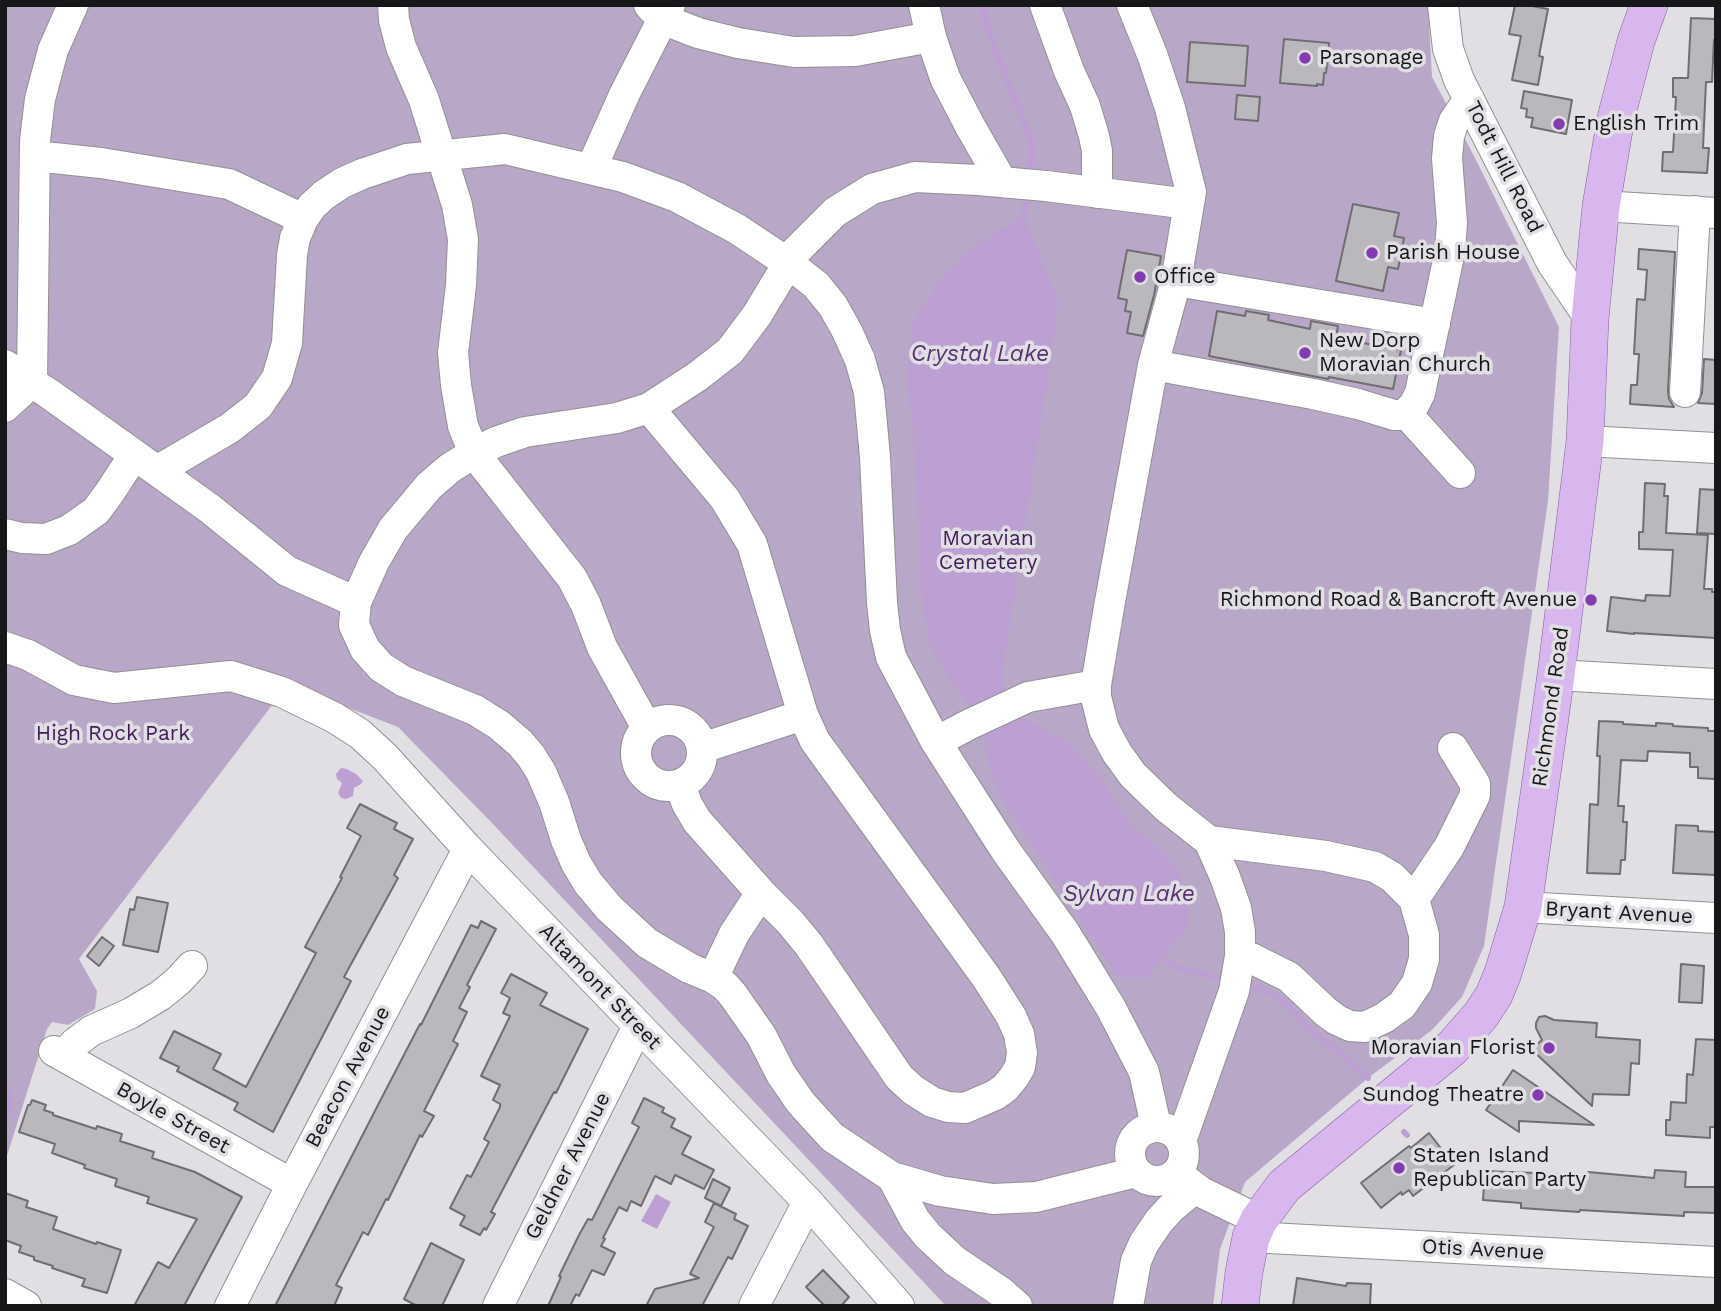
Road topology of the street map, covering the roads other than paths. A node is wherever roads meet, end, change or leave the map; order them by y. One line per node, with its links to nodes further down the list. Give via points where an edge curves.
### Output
1 (73, 5): 12 (street, via 53,50 40,99)
2 (393, 5): 11 (street, via 401,47)
3 (924, 5): 9 (street)
4 (1045, 5): 15 (street, via 1094,136)
5 (1132, 5): 16 (street, via 1170,108 1191,192)
6 (1443, 5): 10 (street, Todt Hill Road, via 1448,49)
7 (1649, 5): 17 (main road, Richmond Road, via 1616,118)
8 (660, 10): 9 (street, via 698,33 794,52 855,51); 13 (street)
9 (931, 37): 14 (street, via 945,78 970,126)
10 (1469, 99): 22 (street, Todt Hill Road, via 1552,263); 23 (street, via 1449,136 1451,242)
11 (442, 155): 13 (street, via 505,149); 19 (street, via 407,159 342,183); 33 (street, via 463,239 453,353 463,426)
12 (34, 156): 19 (street, via 229,184); 26 (street)
13 (591, 169): 20 (street, via 677,197)
14 (1008, 183): 15 (street); 20 (street, via 915,177 872,188 835,212)
15 (1097, 193): 16 (street)
16 (1189, 204): 21 (street)
17 (1601, 206): 18 (street); 22 (main road, Richmond Road)
18 (1705, 212): 27 (street)
19 (303, 219): 34 (street, via 292,255 287,343 277,378 258,407 230,428 160,469)
20 (789, 263): 29 (street, via 730,351); 44 (street, via 833,306 860,360 869,391 885,630 891,657)
21 (1177, 281): 23 (street); 25 (street)
22 (1590, 319): 31 (main road, Richmond Road)
23 (1435, 324): 30 (street, via 1420,393)
24 (5, 365): 26 (street)
25 (1153, 365): 30 (street, via 1313,394 1394,415); 41 (street)
26 (32, 382): 28 (street); 34 (street)
27 (1685, 392)
28 (5, 407)
29 (649, 408): 33 (street, via 617,418 525,432); 42 (street, via 725,499 752,544)
30 (1406, 413): 35 (street)
31 (1585, 441): 32 (street); 39 (main road, Richmond Road)
32 (1716, 448)
33 (474, 453): 37 (street, via 429,486 393,529); 43 (street, via 572,578 602,647)
34 (145, 462): 36 (street, via 110,492 96,511 69,530 46,539); 37 (street, via 287,571)
35 (1460, 473)
36 (5, 534)
37 (356, 601): 56 (street, via 354,625 365,649 381,667 403,681 475,710 526,749 541,772 576,863 609,908 646,943)
38 (5, 647): 49 (street, Altamont Street, via 74,680 114,688 231,677 282,692 360,734)
39 (1556, 675): 40 (street); 52 (main road, Richmond Road)
40 (1716, 684)
41 (1096, 685): 44 (street, via 1028,697); 48 (street, via 1104,729 1117,753 1166,807)
42 (803, 715): 45 (street); 50 (street, via 815,741 1011,1016 1022,1053 1014,1077 995,1095 965,1108 932,1102 913,1090 899,1077 809,945)
43 (647, 728): 45 (street, via 676,720 694,730); 47 (street, via 636,748 640,770 657,785)
44 (936, 742): 58 (street, via 1066,933 1111,1008)
45 (702, 748): 47 (street, via 700,766)
46 (1453, 748): 51 (street, via 1475,784 1475,795 1449,847)
47 (680, 785): 50 (street, via 697,821)
48 (1209, 841): 51 (street, via 1374,867); 54 (street, via 1236,908)
49 (467, 849): 57 (street, Altamont Street); 62 (street, Beacon Avenue)
50 (761, 893): 56 (street)
51 (1414, 898): 54 (street, via 1424,935 1417,984 1402,1005 1365,1027 1337,1020 1289,977)
52 (1523, 907): 53 (street, Bryant Avenue); 64 (main road, Richmond Road, via 1503,973 1482,1015 1452,1048 1284,1186)
53 (1716, 918)
54 (1240, 957): 58 (street, via 1234,991)
55 (192, 966): 62 (street, Boyle Street, via 161,995 91,1031 59,1054)
56 (713, 978): 60 (street, via 733,995 801,1103 832,1137)
57 (638, 1026): 63 (street, Altamont Street); 69 (street, Geldner Avenue)
58 (1169, 1134): 59 (street, via 1148,1128 1140,1132 1130,1147); 61 (street, via 1184,1149)
59 (1136, 1172): 60 (street, via 1036,1197 993,1199); 61 (street, via 1149,1180)
60 (892, 1177): 72 (street, via 928,1236)
61 (1186, 1181): 64 (street); 73 (street, via 1144,1243)
62 (292, 1184): 68 (street, Beacon Avenue)
63 (808, 1202): 70 (street); 71 (street, Altamont Street)
64 (1255, 1228): 65 (street, Otis Avenue); 74 (main road, Richmond Road)
65 (1716, 1262)
66 (5, 1294): 67 (street)
67 (26, 1306)
68 (230, 1306)
69 (498, 1306)
70 (754, 1306)
71 (899, 1306)
72 (1017, 1306)
73 (1128, 1306)
74 (1240, 1306)

